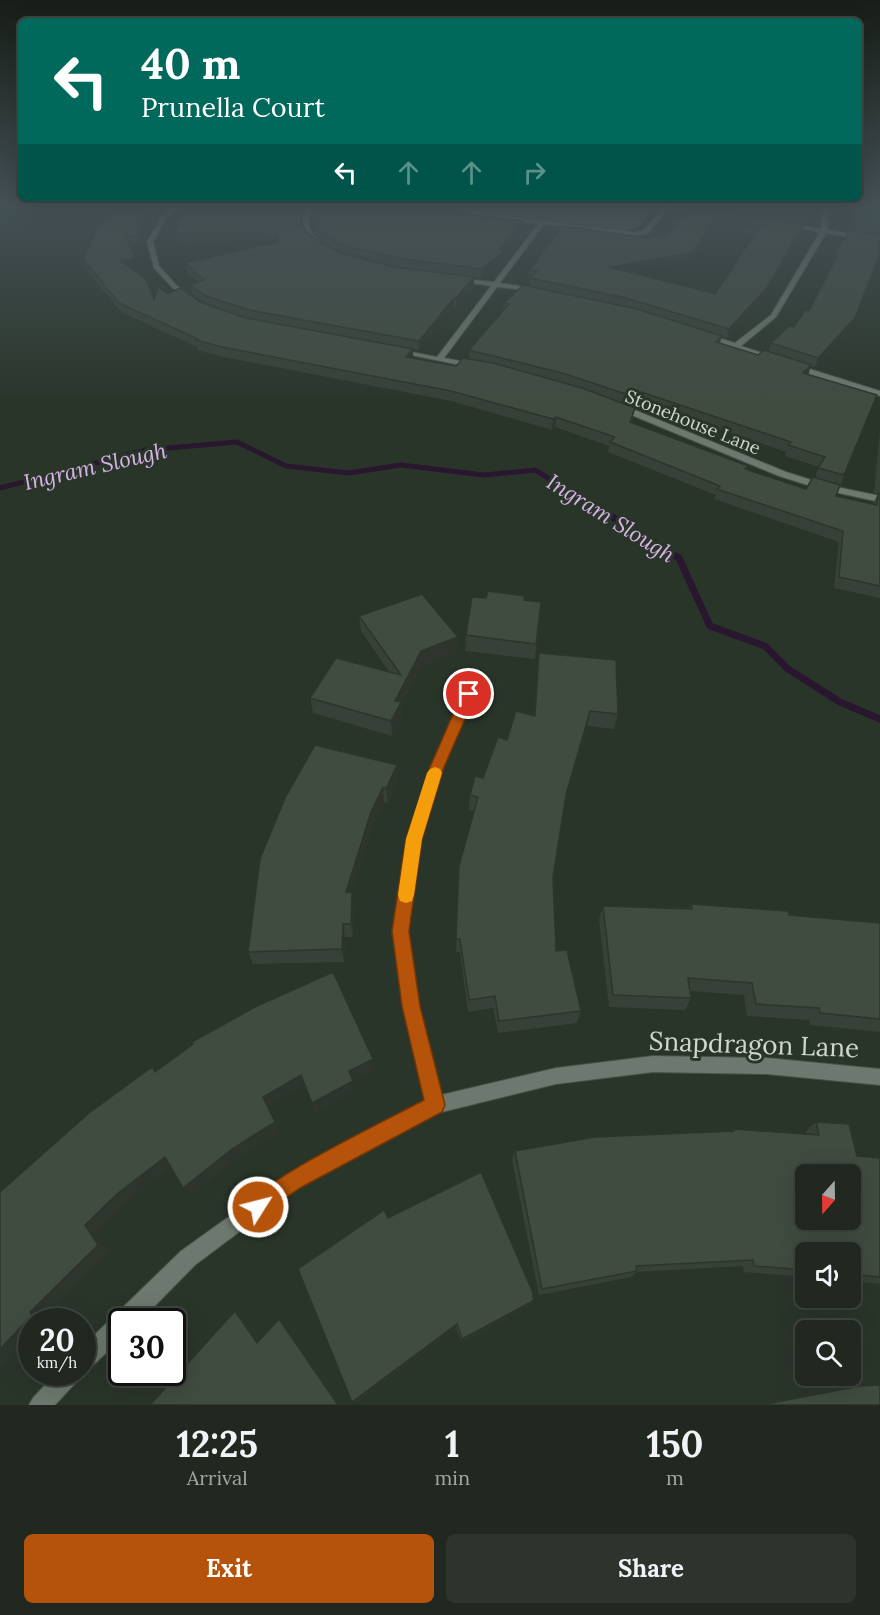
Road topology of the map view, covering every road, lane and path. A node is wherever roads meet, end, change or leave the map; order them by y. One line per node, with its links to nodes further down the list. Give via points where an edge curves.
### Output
1 (161, 273): 7 (street)
2 (505, 273): 5 (street)
3 (800, 273): 9 (street, via 774,316)
4 (450, 277): 5 (street)
5 (497, 284): 6 (street); 11 (street)
6 (540, 292)
7 (195, 301)
8 (702, 335): 9 (street)
9 (736, 346): 13 (street)
10 (384, 349): 11 (street)
11 (439, 359): 12 (street)
12 (483, 367)
13 (880, 394)
14 (606, 402): 15 (street, Stonehouse Lane, via 771,470 837,491)
15 (880, 499)
16 (469, 694): 18 (street, via 437,767 414,839 401,931 411,1006)
17 (880, 1077): 18 (street, Snapdragon Lane, via 767,1066 653,1064 556,1076)
18 (435, 1105): 19 (street, Snapdragon Lane, via 293,1181 188,1258)
19 (138, 1308)
20 (108, 1337): 21 (street, Snapdragon Lane)
21 (96, 1349)
22 (58, 1386): 23 (street)
23 (40, 1405)

